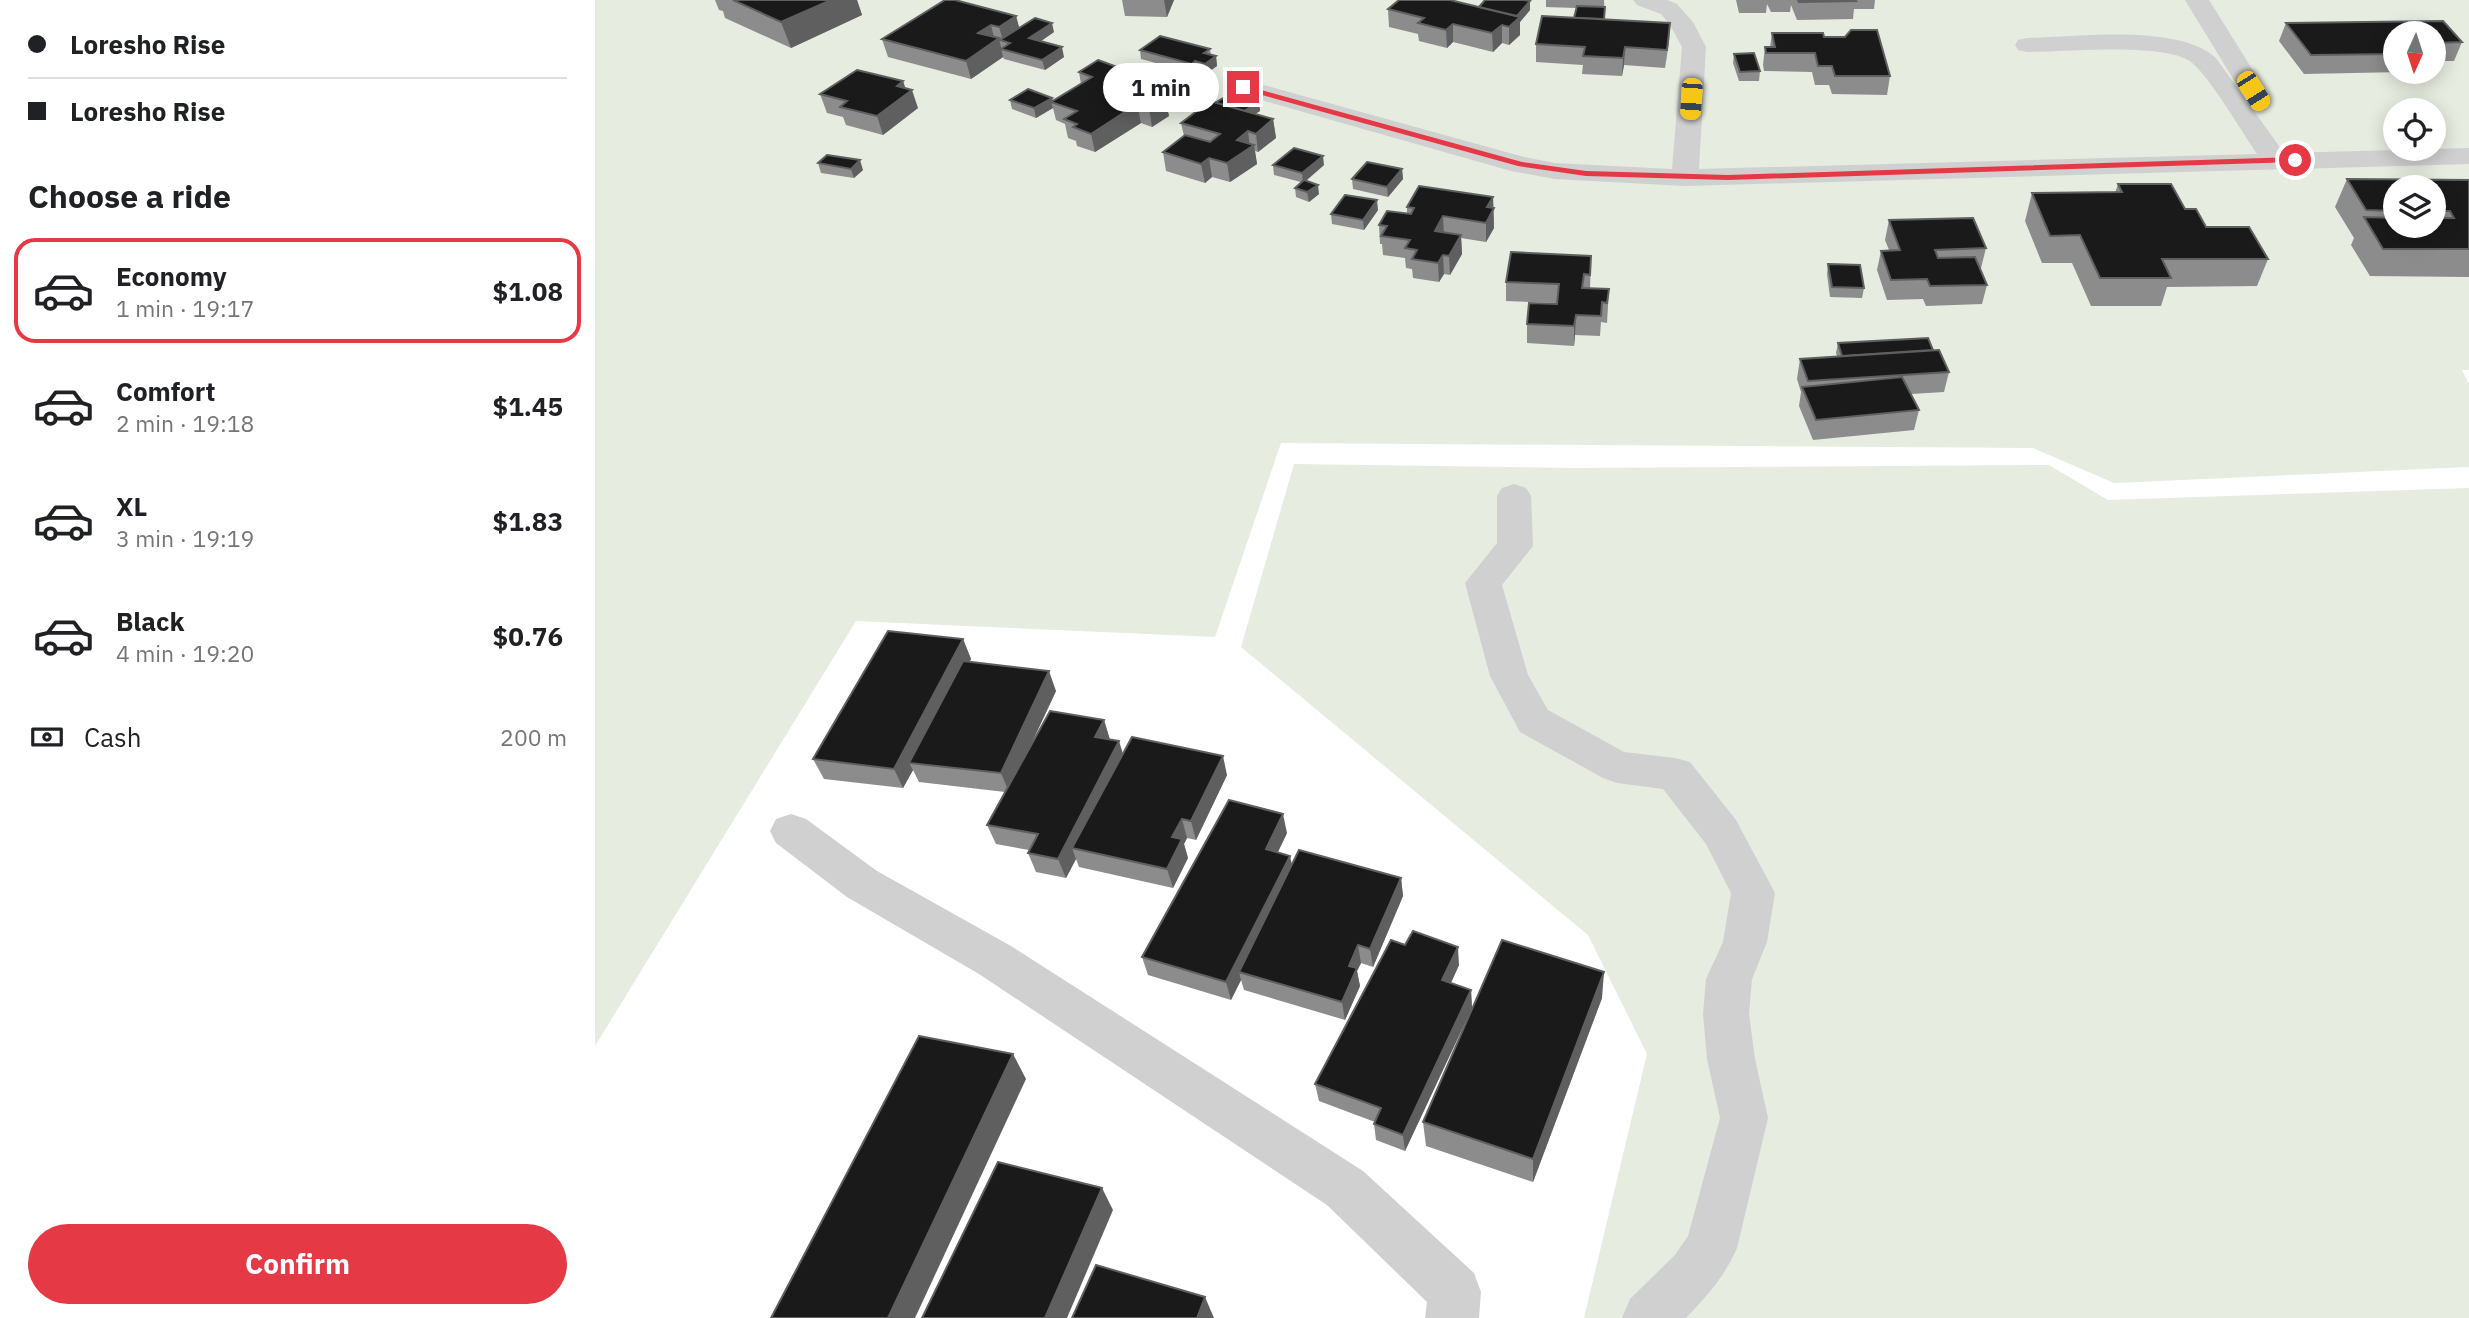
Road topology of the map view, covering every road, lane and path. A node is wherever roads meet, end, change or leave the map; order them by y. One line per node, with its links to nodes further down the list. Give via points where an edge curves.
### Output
1 (1645, 0): 7 (street, via 1669,9 1694,47)
2 (2197, 0): 6 (street)
3 (2027, 45): 6 (street, via 2150,46 2197,54)
4 (1243, 87): 7 (street, via 1521,164 1586,174)
5 (2469, 156): 6 (street)
6 (2285, 160): 7 (street)
7 (1685, 178)
8 (1514, 496): 11 (street, via 1515,546 1483,583 1509,676 1534,721 1617,767 1675,774 1721,832 1753,893 1745,942 1729,979 1726,1014 1744,1118 1711,1248)
9 (791, 831): 10 (street, via 862,884 995,960 1345,1188 1455,1292)
10 (1452, 1318)
11 (1649, 1318)

